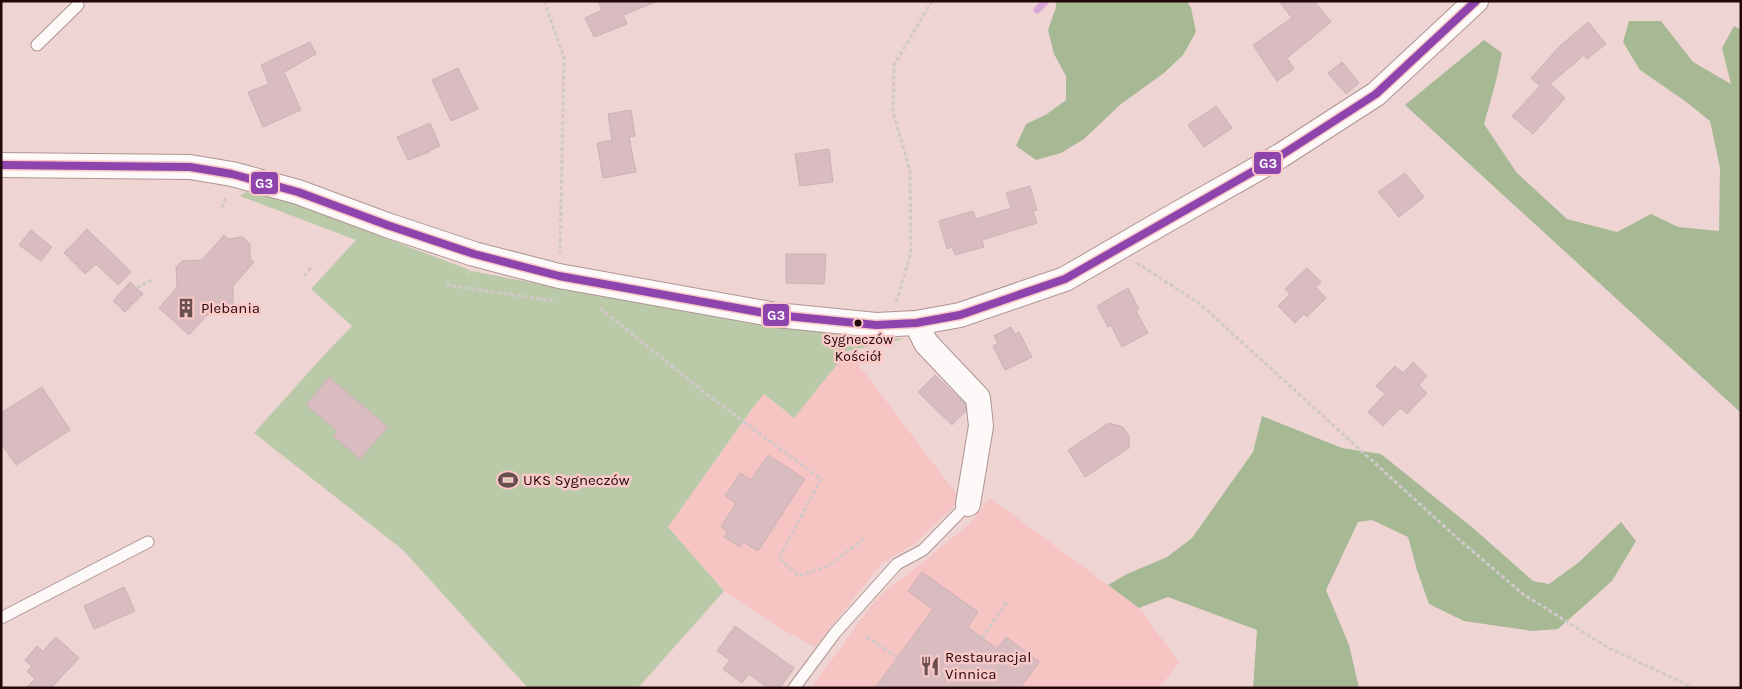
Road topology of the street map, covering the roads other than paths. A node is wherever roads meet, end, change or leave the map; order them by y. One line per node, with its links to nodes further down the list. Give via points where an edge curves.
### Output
1 (1476, 1): 5 (street, via 1376,94 1280,156 1065,279 960,314)
2 (78, 5): 3 (lane)
3 (37, 45)
4 (1, 165): 5 (street, via 190,167 232,174 298,192 474,254 559,276 776,315 876,325)
5 (916, 323): 6 (street, via 926,344 978,398 981,426)
6 (968, 504): 9 (lane, via 923,550 897,564 835,632)
7 (148, 542): 8 (lane)
8 (1, 618)
9 (794, 688)

